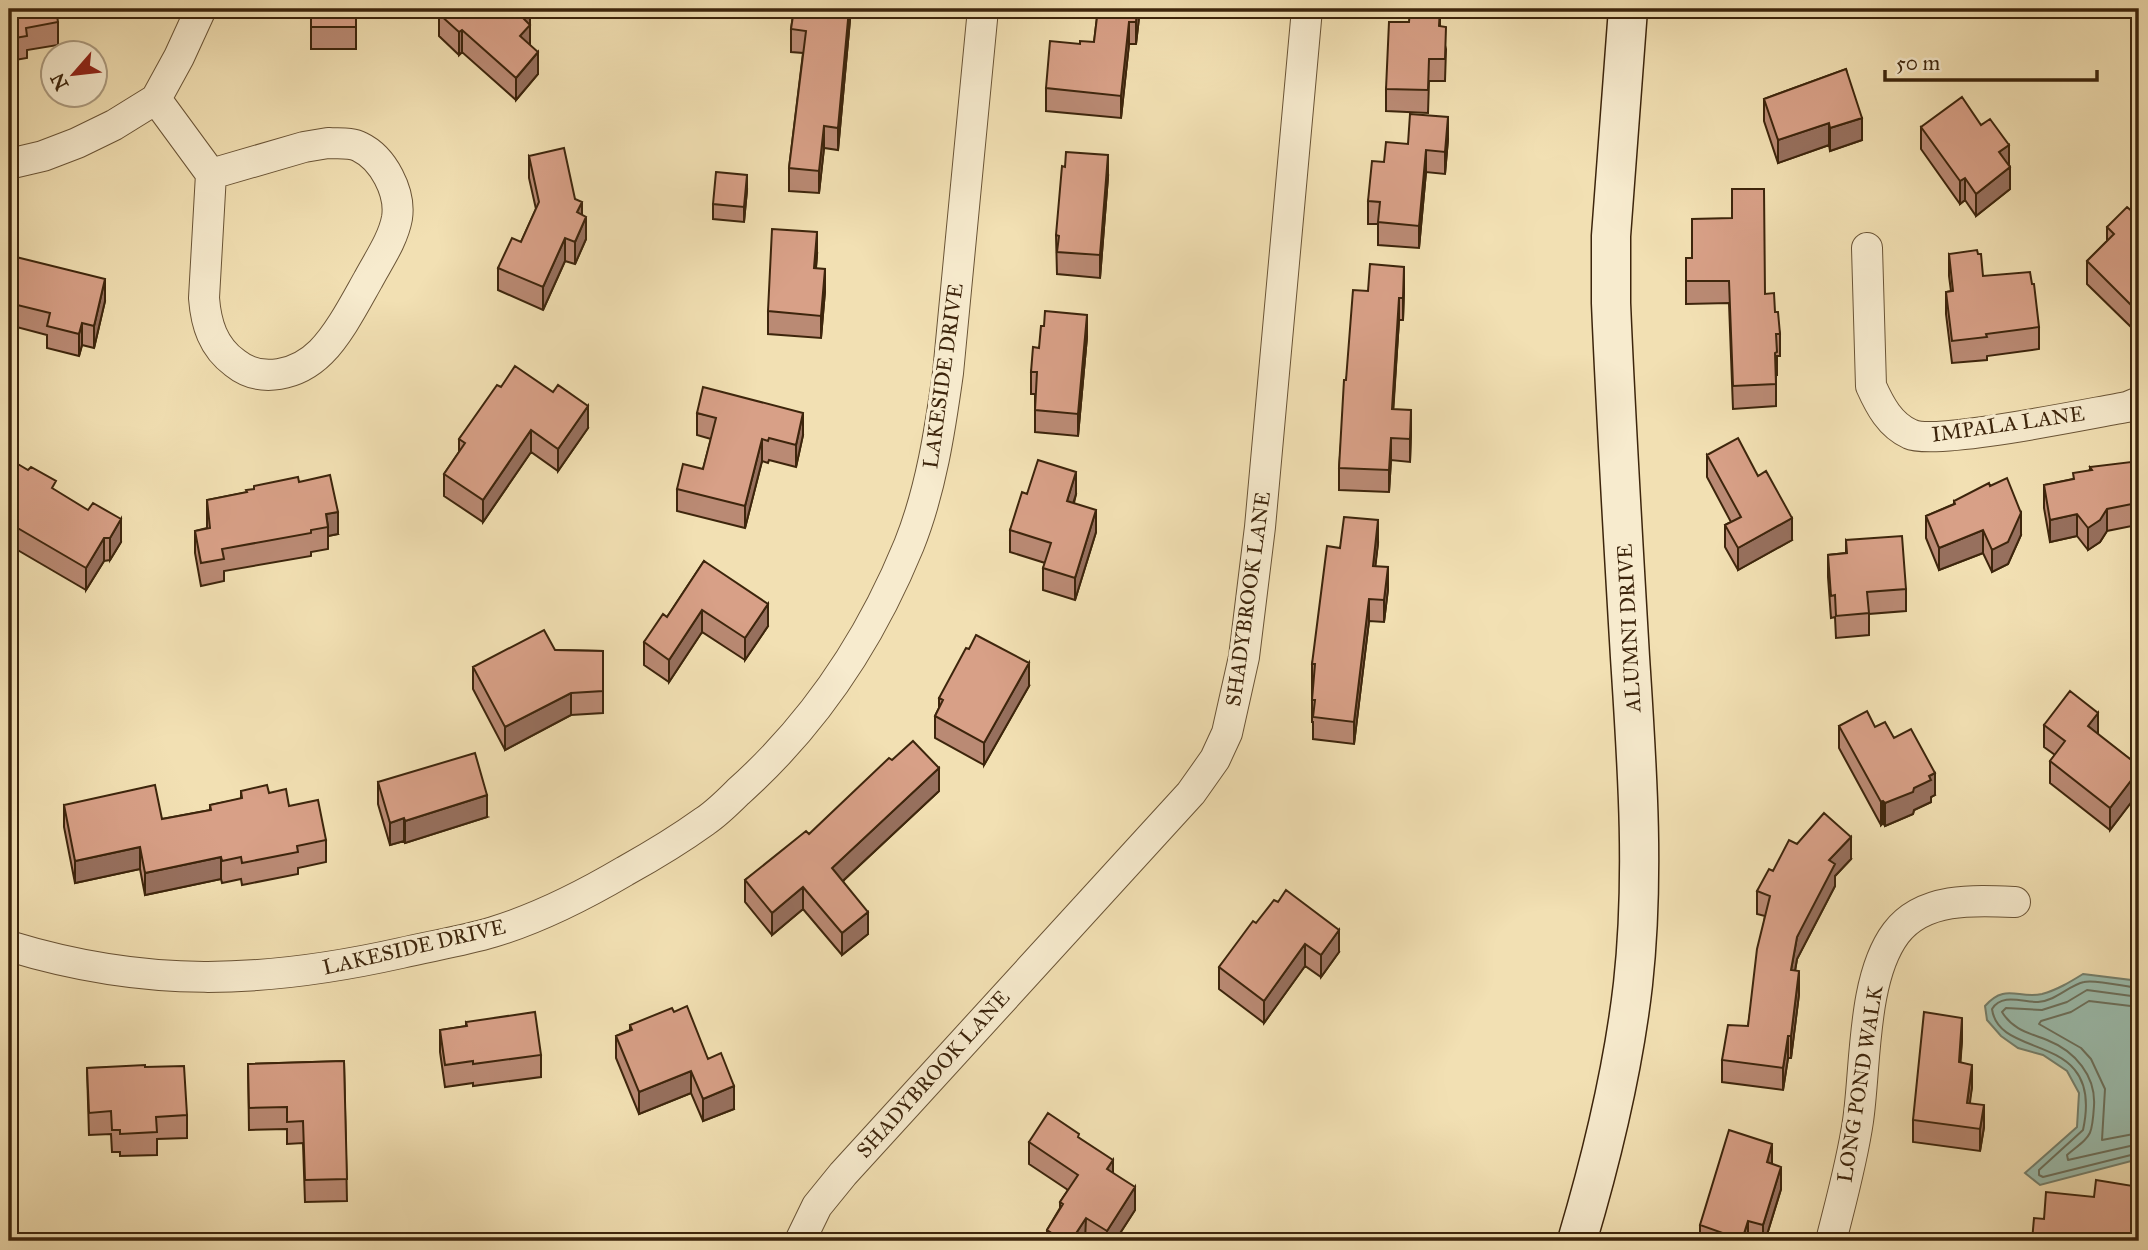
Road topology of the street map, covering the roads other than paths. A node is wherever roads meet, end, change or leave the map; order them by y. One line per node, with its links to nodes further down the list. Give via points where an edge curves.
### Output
1 (201, 9): 5 (street)
2 (983, 9): 11 (street, LAKESIDE DRIVE, via 948,373 928,484 910,542 860,645 773,761 708,820 650,857 588,893 494,932 344,966 222,978 107,970)
3 (1307, 9): 12 (street, SHADYBROOK LANE, via 1260,527 1244,657 1227,733 1191,793 843,1174 817,1206)
4 (1628, 9): 13 (main road, ALUMNI DRIVE, via 1611,236 1611,303 1636,755 1637,913 1633,984 1616,1088)
5 (156, 99): 6 (street, via 77,143); 7 (street)
6 (9, 164)
7 (211, 174): 7 (street, via 204,298 210,331 218,347 242,369 263,376 293,371 321,353 354,305 393,233 398,205 389,178 375,156 357,145 328,143)
8 (1867, 248): 9 (street, IMPALA LANE, via 1871,386 1892,422 1912,436 1941,437 2015,426)
9 (2139, 402)
10 (2015, 902): 14 (street, LONG POND WALK, via 1948,903 1916,915 1897,932 1883,955 1872,993 1849,1170)
11 (9, 946)
12 (800, 1241)
13 (1577, 1241)
14 (1830, 1241)

